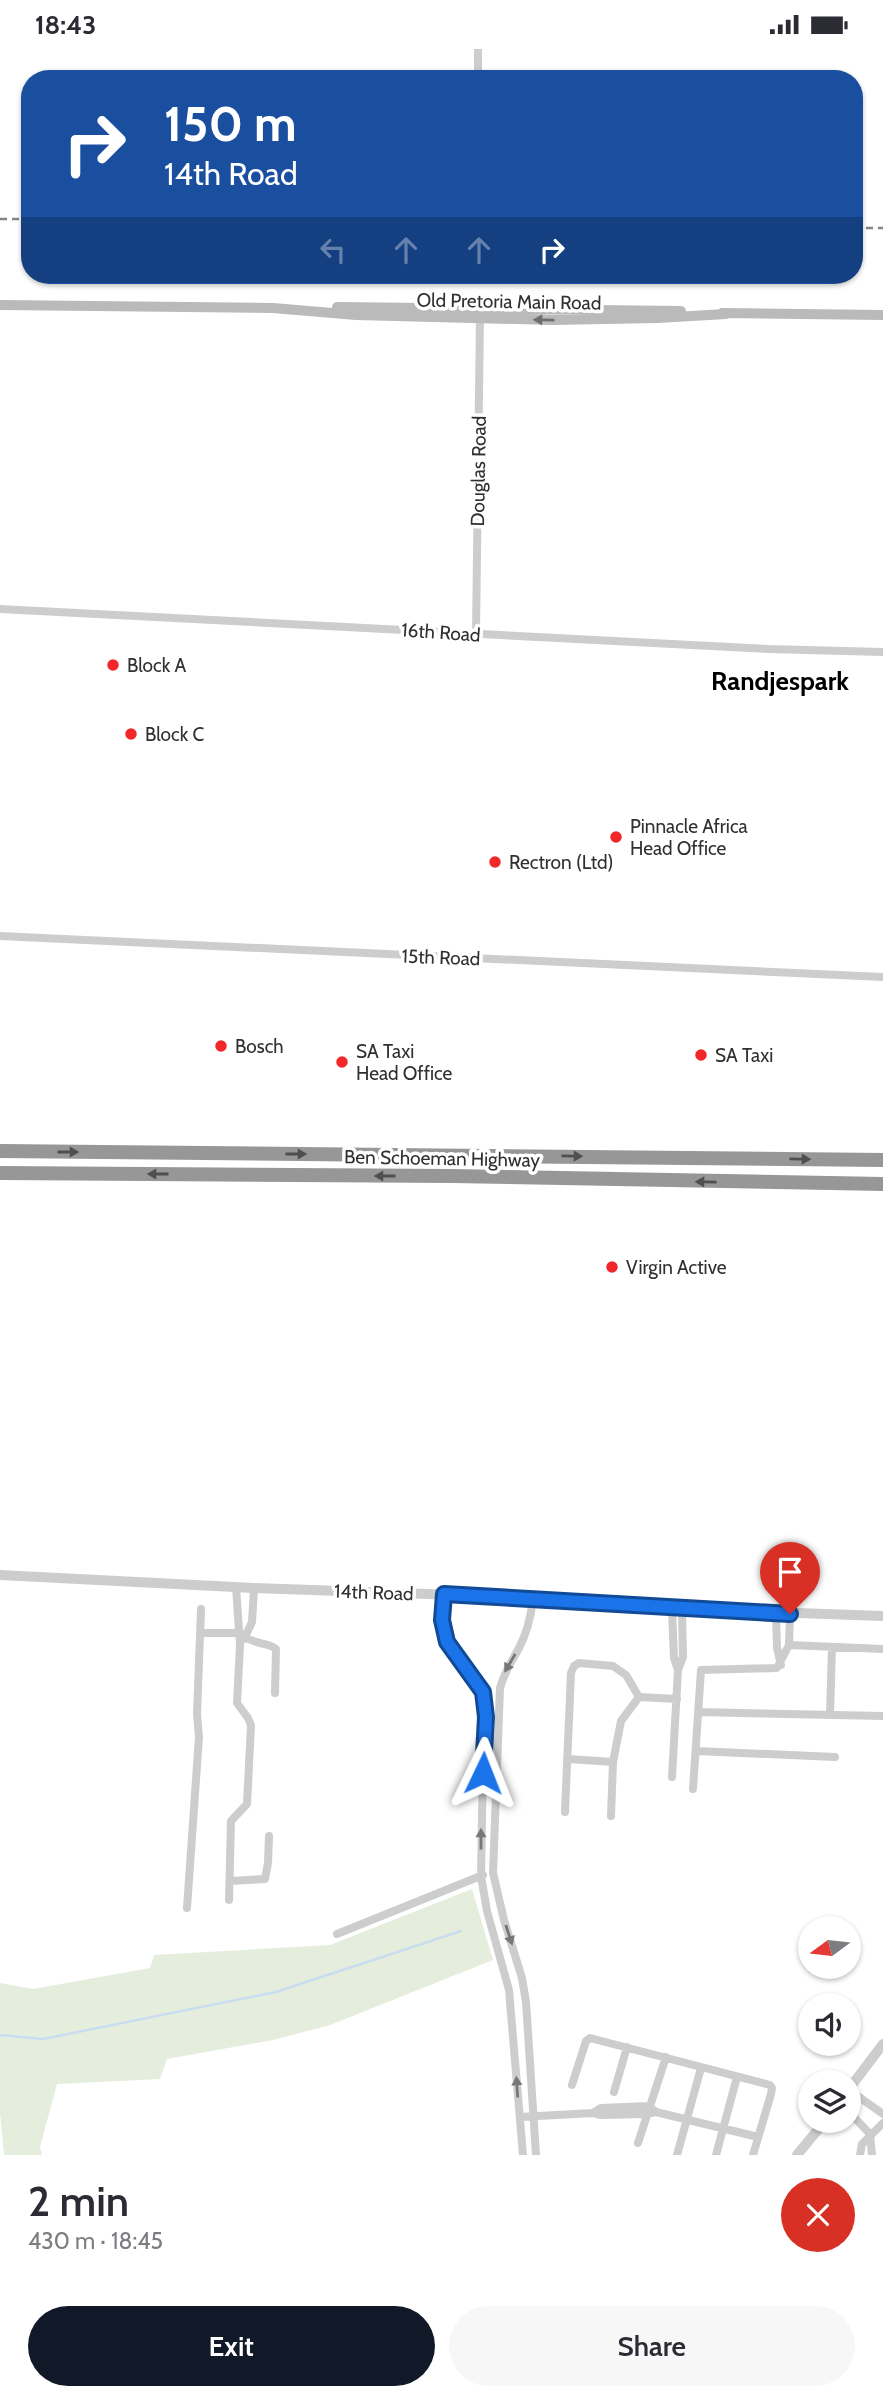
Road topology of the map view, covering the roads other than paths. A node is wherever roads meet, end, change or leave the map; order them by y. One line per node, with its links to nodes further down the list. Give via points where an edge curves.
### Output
1 (478, 49): 2 (street)
2 (478, 70)
3 (0, 305): 4 (main road, Old Pretoria Main Road, via 292,309 356,315)
4 (480, 313): 5 (main road, Old Pretoria Main Road, via 608,320 726,314); 7 (street, Douglas Road)
5 (883, 315)
6 (0, 609): 7 (street, 16th Road)
7 (476, 634): 8 (street, 16th Road)
8 (883, 652)
9 (0, 936): 10 (street, 15th Road)
10 (883, 977)
11 (0, 1151): 12 (highway, Ben Schoeman Highway, one-way to 12)
12 (883, 1160)
13 (0, 1173): 14 (highway, Ben Schoeman Highway, one-way to 13)
14 (848, 1184): 15 (highway, Ben Schoeman Highway); 16 (highway)
15 (883, 1184)
16 (883, 1192)
17 (0, 1575): 18 (street, 14th Road)
18 (236, 1587): 19 (street, 14th Road); 28 (street)
19 (254, 1588): 20 (street, 14th Road); 28 (street, via 252,1622)
20 (444, 1594): 21 (street, 14th Road); 49 (street, one-way to 20, via 483,1692 447,1642 442,1620)
21 (533, 1599): 23 (street, 14th Road); 48 (street, one-way to 48, via 529,1623 500,1688)
22 (201, 1609): 27 (street)
23 (677, 1609): 24 (street, 14th Road); 35 (street)
24 (776, 1613): 25 (street, 14th Road); 32 (street)
25 (790, 1614): 26 (street, 14th Road); 29 (street)
26 (883, 1616)
27 (202, 1633): 28 (street); 52 (street)
28 (242, 1638): 33 (street, via 276,1649); 50 (street, via 237,1703 250,1721 247,1804 231,1821)
29 (789, 1645): 30 (street); 32 (street)
30 (832, 1647): 31 (street); 37 (street)
31 (883, 1649)
32 (781, 1665): 36 (street, via 775,1670 701,1669)
33 (275, 1693)
34 (639, 1697): 35 (street); 41 (street, via 626,1675 613,1666 575,1665); 42 (street, via 621,1721)
35 (677, 1699): 43 (street)
36 (698, 1712): 37 (street); 39 (street)
37 (830, 1715): 38 (street)
38 (883, 1716)
39 (696, 1751): 40 (street); 44 (street)
40 (835, 1757)
41 (569, 1759): 42 (street); 45 (street)
42 (613, 1762): 46 (street)
43 (672, 1777)
44 (694, 1789)
45 (565, 1812)
46 (611, 1816)
47 (269, 1836): 50 (street, via 265,1879)
48 (493, 1873): 49 (street); 65 (street, one-way to 65, via 522,1978)
49 (481, 1876): 53 (street); 66 (street, one-way to 49, via 509,1990)
50 (230, 1881): 51 (street)
51 (229, 1900)
52 (187, 1908)
53 (337, 1934)
54 (883, 2044): 58 (street)
55 (626, 2047): 56 (street); 60 (street, via 588,2038); 61 (street)
56 (666, 2057): 57 (street); 63 (street)
57 (701, 2068): 59 (street); 67 (street)
58 (861, 2073)
59 (737, 2077): 70 (street); 73 (street, via 772,2087)
60 (572, 2085)
61 (614, 2092)
62 (861, 2097): 64 (street)
63 (651, 2111): 65 (street); 67 (street); 74 (street)
64 (883, 2113)
65 (534, 2116): 66 (street); 76 (street)
66 (520, 2117): 75 (street)
67 (688, 2118): 70 (street); 77 (street)
68 (861, 2122): 72 (street)
69 (883, 2123): 72 (street)
70 (724, 2127): 73 (street); 78 (street)
71 (815, 2133): 80 (street)
72 (870, 2134): 81 (street); 82 (street)
73 (758, 2137): 79 (street)
74 (638, 2143)
75 (523, 2155)
76 (537, 2155)
77 (677, 2155)
78 (716, 2155)
79 (753, 2155)
80 (797, 2155)
81 (860, 2155)
82 (872, 2155)

